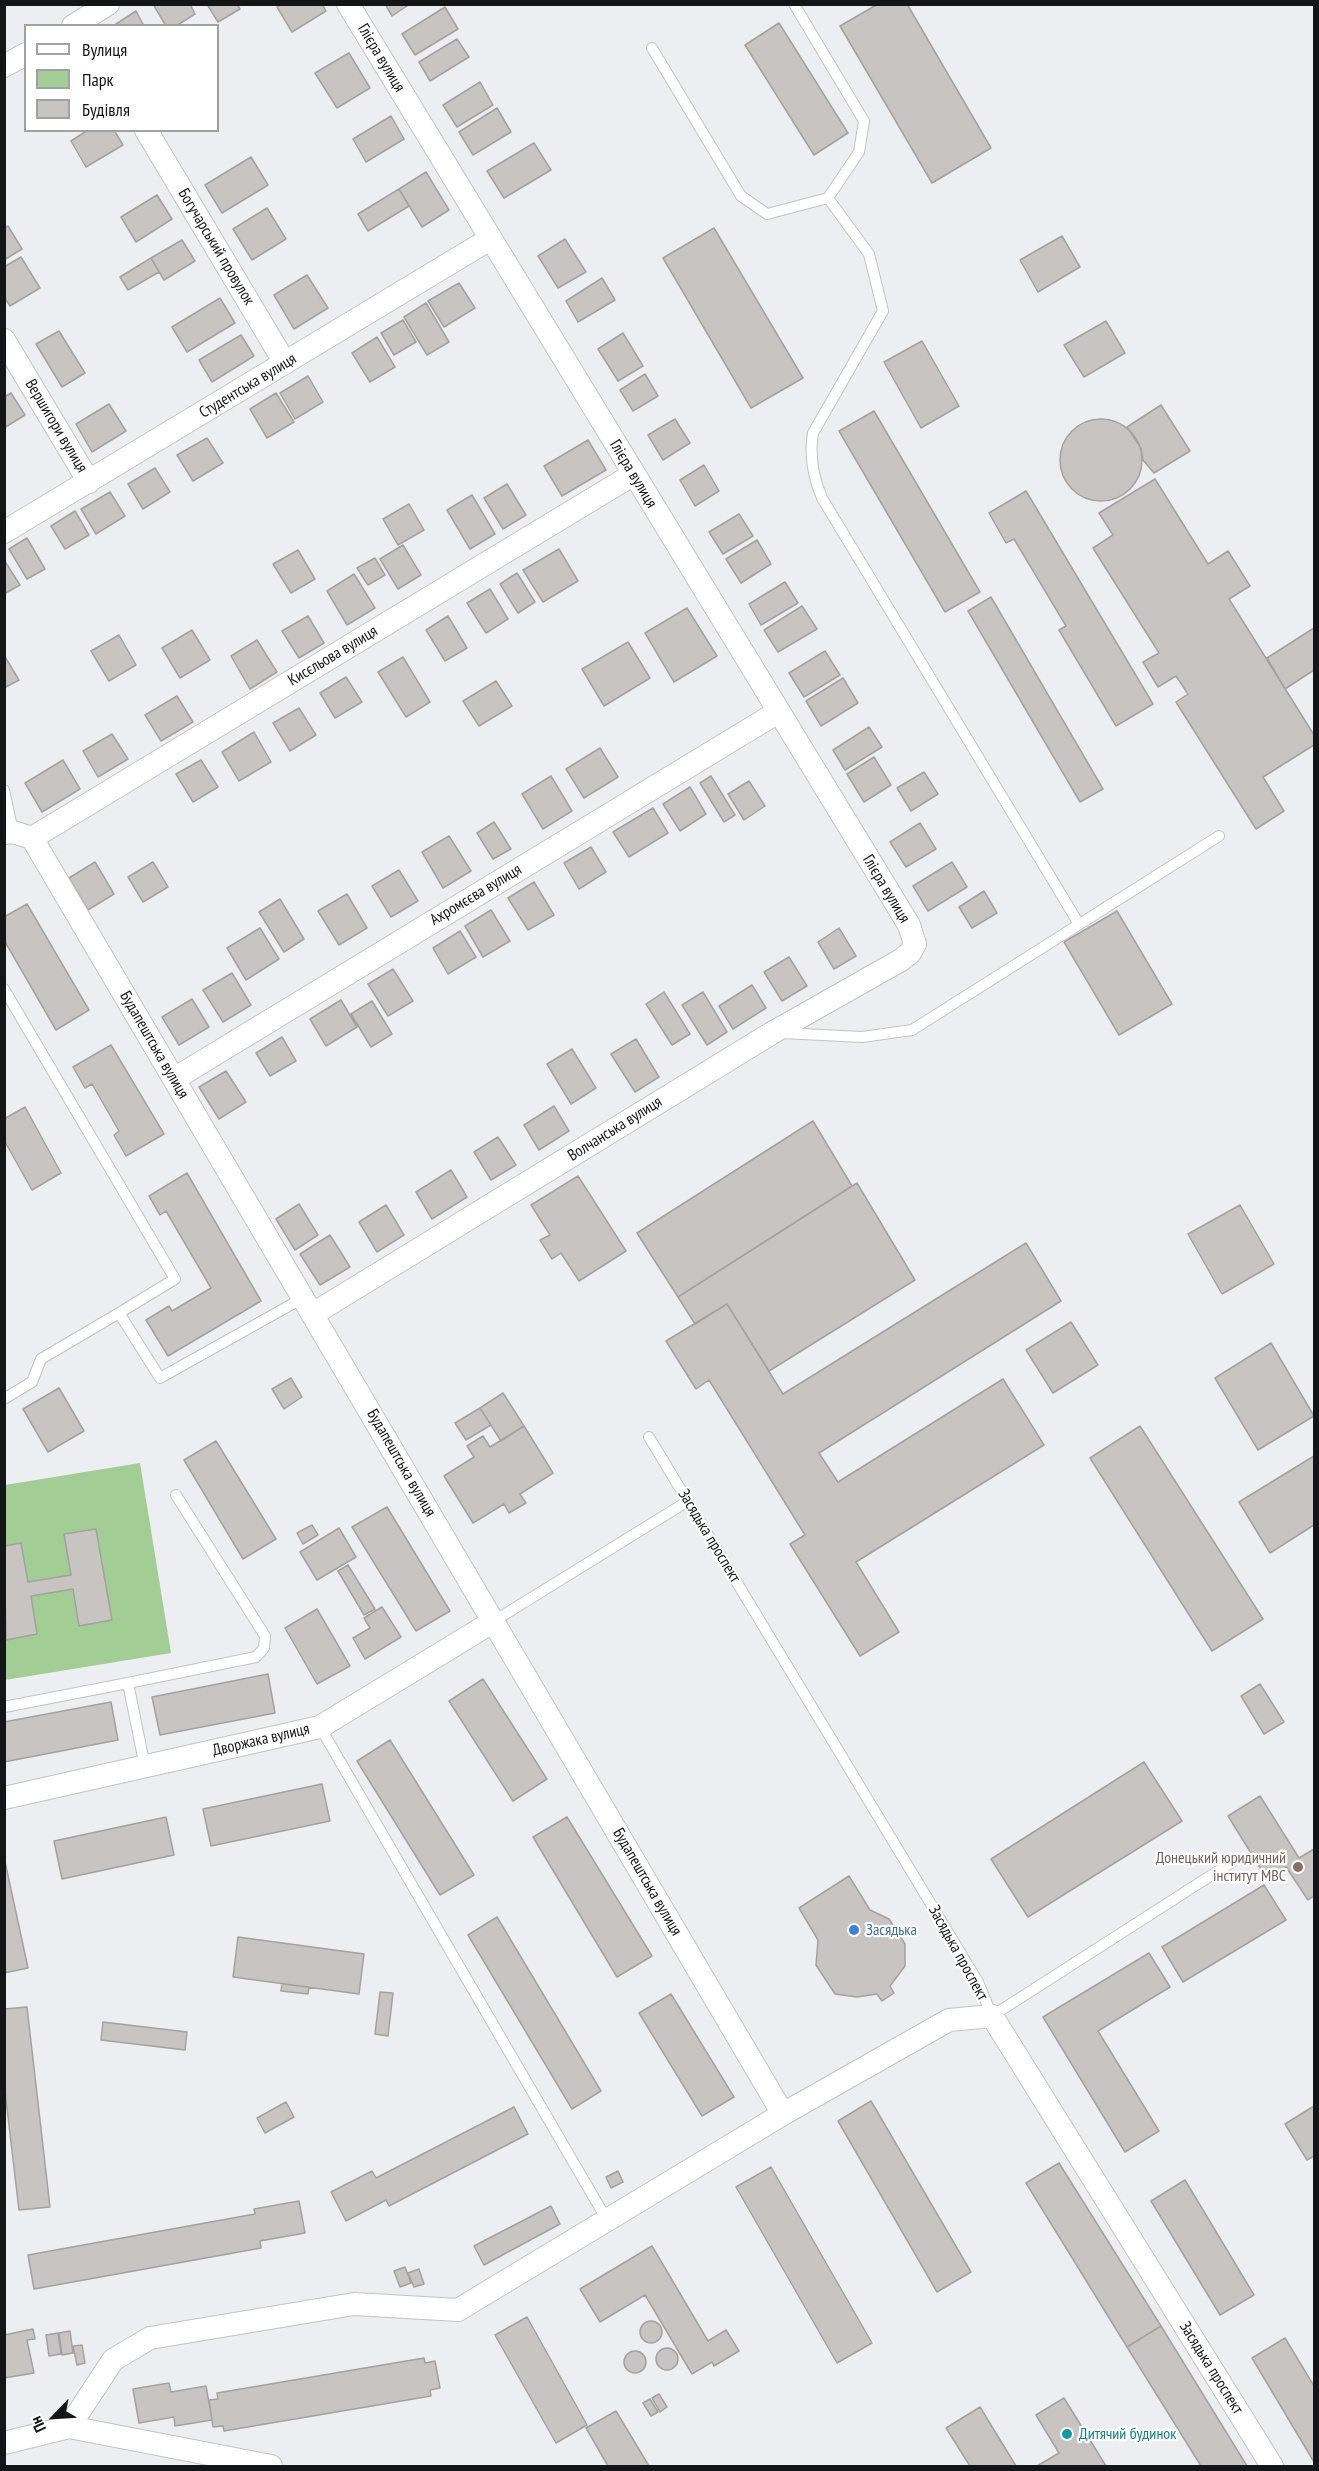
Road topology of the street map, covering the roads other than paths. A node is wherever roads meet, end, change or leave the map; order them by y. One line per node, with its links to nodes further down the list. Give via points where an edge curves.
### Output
1 (108, 4): 4 (street)
2 (348, 4): 10 (street, Глієра вулиця)
3 (794, 4): 9 (lane, via 864,121 860,152)
4 (79, 24)
5 (652, 48): 9 (lane, via 741,196 766,214)
6 (24, 55): 7 (street)
7 (4, 66)
8 (147, 132): 12 (street, Богучарський провулок)
9 (828, 198): 20 (lane, via 869,254 883,311 813,433 814,480)
10 (490, 239): 12 (street, Студентська вулиця); 13 (street, Глієра вулиця)
11 (4, 340): 14 (street, Вершигори вулиця)
12 (285, 363): 14 (street, Студентська вулиця)
13 (634, 474): 16 (street, Глієра вулиця); 18 (street, Кисєльова вулиця)
14 (89, 482): 15 (street, Студентська вулиця)
15 (4, 532)
16 (778, 712): 21 (street, Глієра вулиця, via 909,925); 24 (street, Ахромєєва вулиця)
17 (4, 790): 18 (lane)
18 (16, 835): 24 (street, Будапештська вулиця)
19 (1219, 836): 20 (lane)
20 (1079, 924): 23 (lane, via 912,1030 862,1037)
21 (915, 944): 23 (street, Волчанська вулиця, via 901,960)
22 (4, 989): 26 (lane, via 175,1279)
23 (772, 1033): 25 (street, Волчанська вулиця)
24 (174, 1079): 25 (street, Будапештська вулиця)
25 (308, 1306): 26 (lane, via 160,1378); 31 (street, Будапештська вулиця)
26 (119, 1313): 27 (lane, via 41,1359 32,1382)
27 (4, 1399)
28 (649, 1437): 30 (lane, Засядька проспект)
29 (176, 1495): 32 (lane, via 265,1636 264,1648 256,1657)
30 (688, 1501): 31 (lane); 38 (lane, Засядька проспект, via 978,1982)
31 (494, 1621): 34 (street, Дворжака вулиця); 39 (street, Будапештська вулиця)
32 (128, 1683): 33 (lane); 35 (lane)
33 (4, 1707)
34 (320, 1727): 35 (street, Дворжака вулиця); 40 (lane)
35 (145, 1767): 36 (street, Дворжака вулиця)
36 (4, 1798)
37 (1233, 1862): 38 (lane)
38 (992, 2016): 39 (street, via 949,2020); 45 (street, Засядька проспект)
39 (783, 2114): 40 (street)
40 (607, 2220): 41 (street, via 458,2310 354,2304 150,2338 113,2360)
41 (69, 2427): 42 (street); 43 (street)
42 (4, 2443)
43 (235, 2463): 44 (street)
44 (271, 2466)
45 (1272, 2466)

